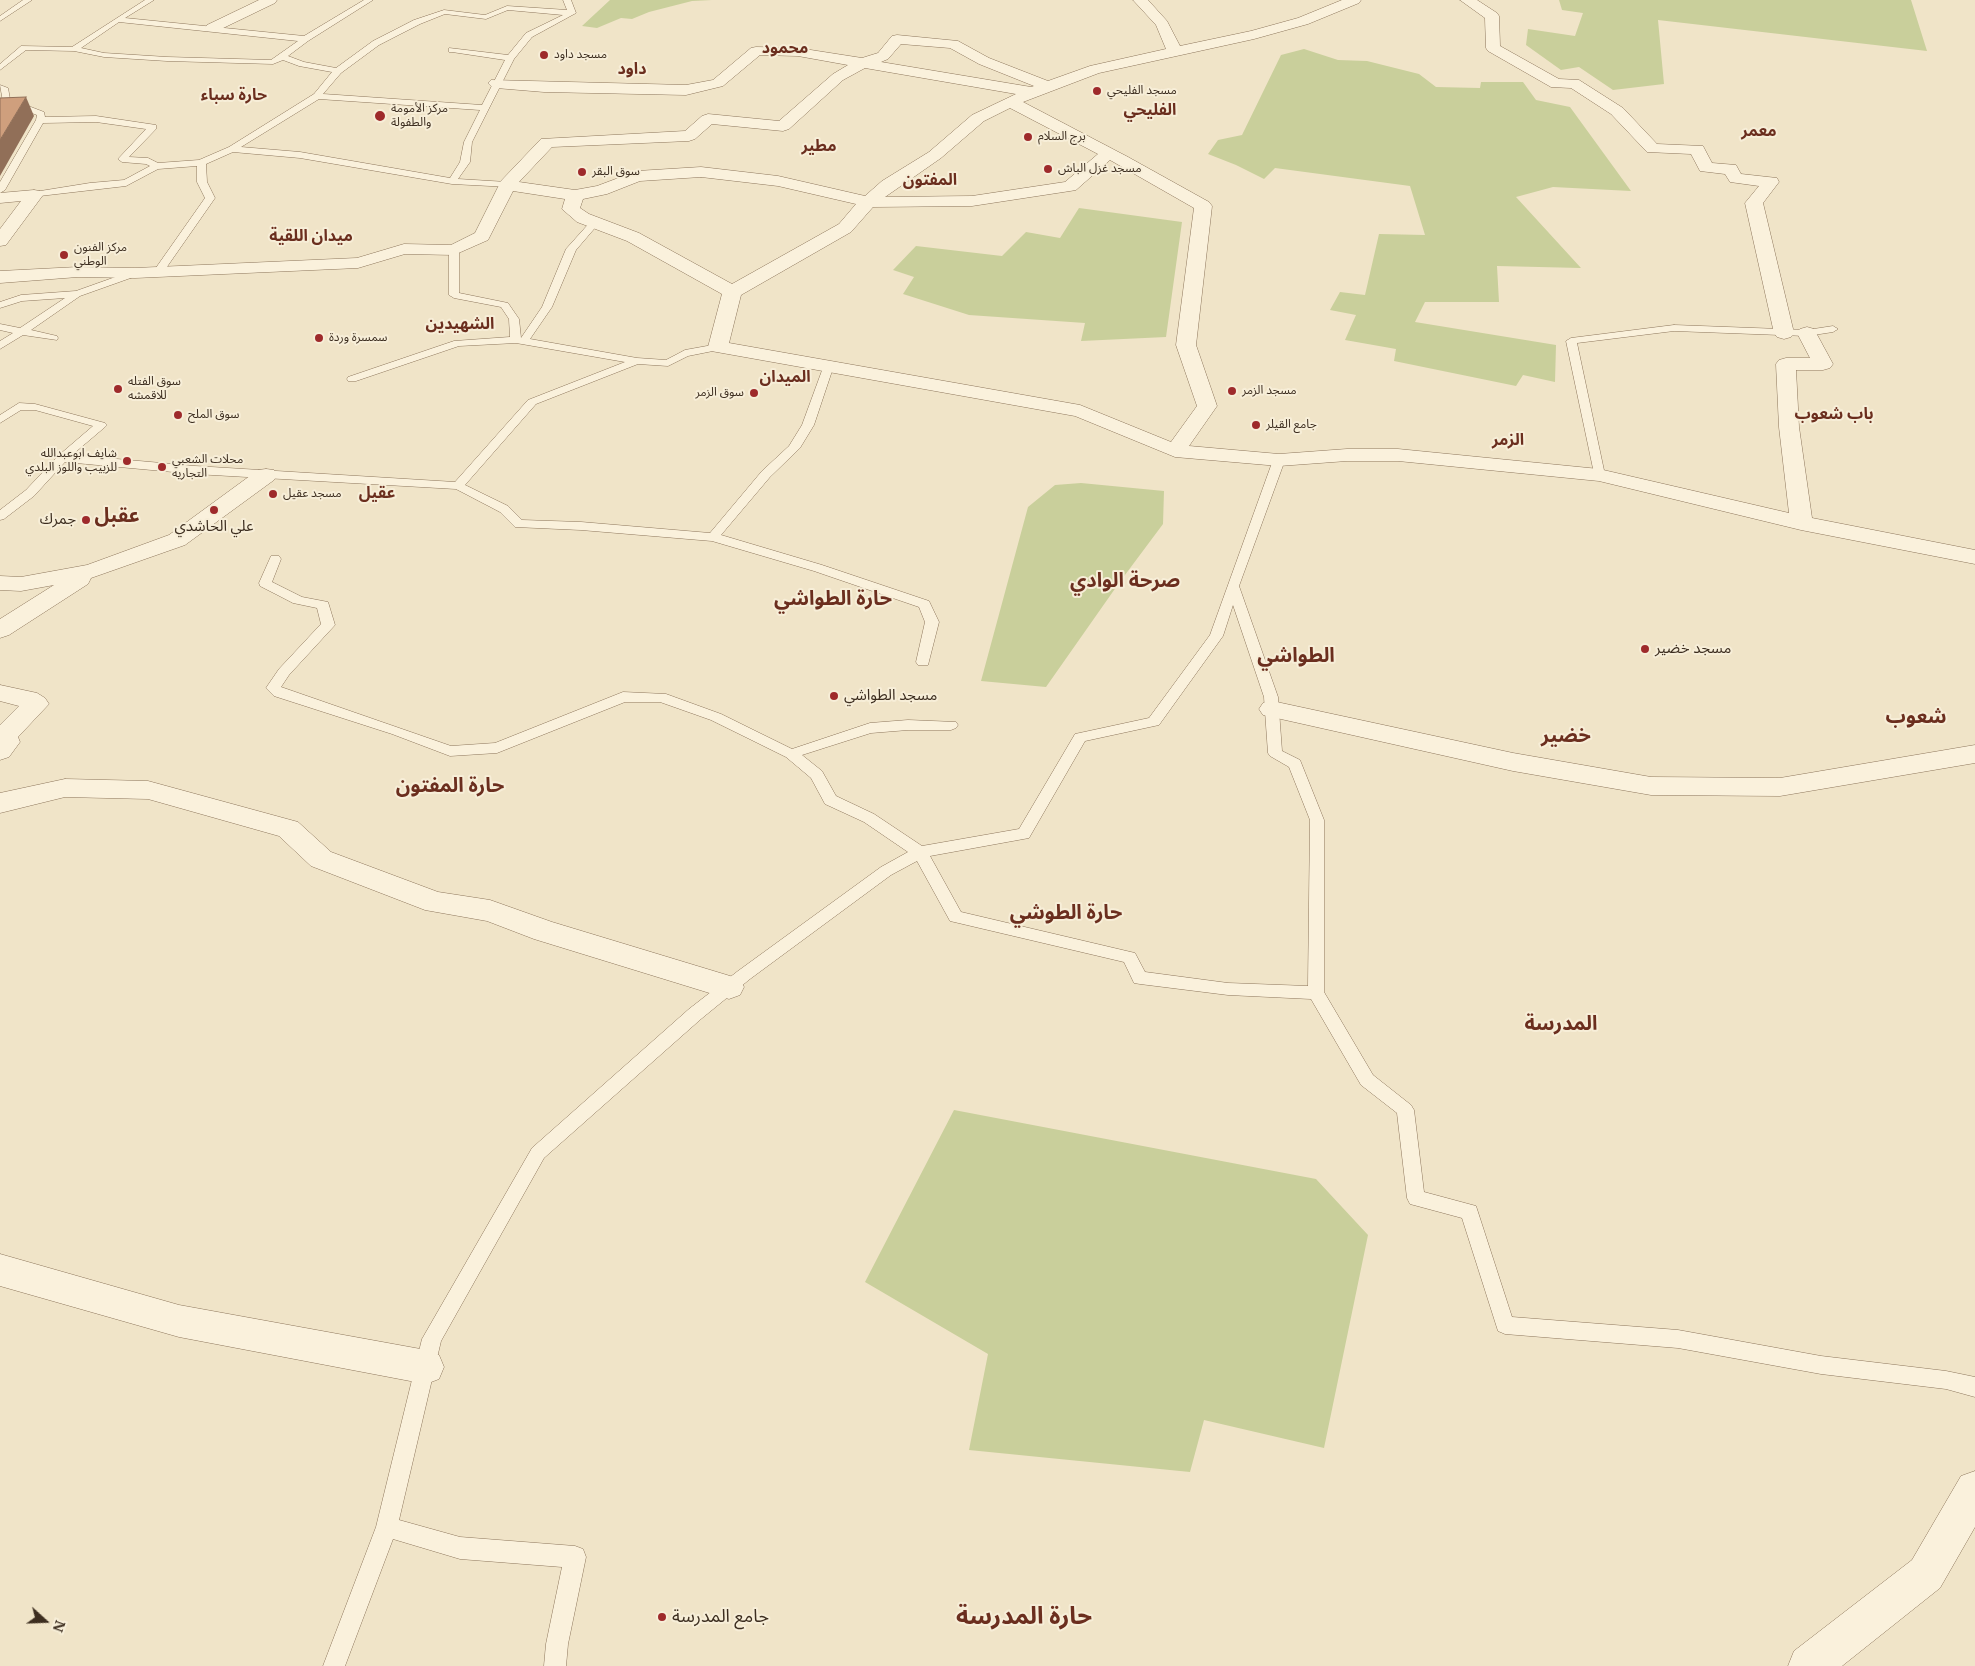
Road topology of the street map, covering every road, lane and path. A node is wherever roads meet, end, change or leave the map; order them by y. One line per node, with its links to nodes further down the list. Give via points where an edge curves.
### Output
1 (28, 0): 10 (lane)
2 (150, 0): 11 (lane)
3 (270, 0): 12 (street)
4 (369, 0): 13 (lane)
5 (567, 0): 9 (lane)
6 (1140, 0): 16 (street, via 1162,24)
7 (1354, 0): 16 (street, via 1304,21 1254,36)
8 (1467, 0): 53 (street, via 1492,16 1493,48 1556,84 1574,83 1617,111 1653,149 1697,149 1706,167 1730,169 1736,178 1771,182 1754,203)
9 (572, 13): 18 (lane, via 528,35); 21 (lane, via 506,8 486,17 444,12 376,43)
10 (0, 19)
11 (117, 20): 12 (lane); 14 (lane)
12 (212, 28): 13 (lane)
13 (305, 38): 17 (lane)
14 (74, 49): 17 (lane, via 104,55 167,59 273,62); 20 (lane, via 24,48)
15 (452, 50): 18 (lane)
16 (1175, 52): 23 (street, via 1095,69)
17 (282, 56): 21 (lane, via 302,64)
18 (510, 58): 22 (lane)
19 (863, 63): 22 (street, via 798,52 756,51 718,83 686,90); 23 (street, via 883,56 897,40 953,44 984,61); 25 (street); 35 (street, via 838,77 783,126 708,119 689,136 547,142)
20 (0, 68)
21 (338, 71): 26 (lane)
22 (496, 83): 28 (lane)
23 (1048, 86): 25 (street)
24 (0, 87): 29 (lane, via 5,90 6,100 41,114)
25 (1032, 92): 27 (street)
26 (317, 96): 28 (lane); 30 (lane)
27 (1012, 103): 31 (street); 40 (street, via 978,118 936,155 888,185)
28 (485, 108): 34 (lane, via 468,142 465,162)
29 (40, 120): 33 (lane, via 96,119 153,127 122,158 148,161); 36 (lane)
30 (232, 149): 32 (lane); 34 (lane, via 300,155)
31 (1108, 153): 40 (street, via 1070,186 972,201); 63 (street, via 1203,206 1186,345 1207,406)
32 (201, 163): 33 (lane); 44 (lane, via 202,182 210,198)
33 (156, 166): 37 (lane, via 126,183)
34 (452, 181): 35 (lane)
35 (507, 185): 38 (street); 43 (street, via 482,236)
36 (0, 190)
37 (34, 195): 39 (street); 42 (street)
38 (575, 195): 40 (street, via 601,190 637,176 701,172 778,181); 41 (street, via 571,209)
39 (0, 198)
40 (868, 202): 47 (street, via 846,228)
41 (595, 222): 47 (street, via 633,237); 56 (lane, via 571,249 547,307)
42 (0, 241)
43 (454, 250): 44 (street, via 404,249 358,263); 56 (lane, via 454,295 504,305 514,319)
44 (158, 272): 45 (street)
45 (136, 273): 46 (street, via 78,272); 48 (lane)
46 (0, 277)
47 (732, 292): 58 (street)
48 (77, 294): 49 (lane, via 21,298); 52 (lane)
49 (0, 305)
50 (0, 327): 52 (lane)
51 (1833, 329): 54 (lane)
52 (21, 331): 55 (lane); 57 (lane)
53 (1784, 333): 54 (lane); 67 (lane, via 1674,328 1572,342)
54 (1807, 333): 70 (street, via 1823,364 1786,364 1789,427)
55 (53, 338)
56 (520, 340): 59 (lane); 61 (lane, via 458,343)
57 (0, 346)
58 (718, 348): 59 (lane, via 685,353 668,363); 60 (street)
59 (638, 361): 68 (lane, via 532,402)
60 (829, 365): 63 (street, via 1080,411); 71 (lane, via 808,425 794,448 766,474)
61 (352, 380)
62 (0, 420): 64 (lane, via 20,406 101,425)
63 (1175, 451): 65 (street)
64 (62, 458): 66 (lane); 69 (lane, via 30,493)
65 (1279, 460): 67 (street, via 1398,455); 76 (lane)
66 (266, 475): 68 (lane); 74 (street, via 177,540)
67 (1599, 475): 70 (street)
68 (458, 486): 71 (lane, via 504,509 519,524)
69 (0, 516)
70 (1801, 523): 72 (street)
71 (713, 537): 78 (lane, via 924,604 932,622)
72 (1975, 557)
73 (275, 559): 83 (lane, via 265,583 298,600 322,605 328,625 284,672 273,688 279,693 397,730 450,751 497,748 623,697 661,697 716,717)
74 (92, 571): 75 (street, via 21,584); 77 (street)
75 (0, 583)
76 (1233, 586): 80 (lane); 86 (lane, via 1216,636 1154,722 1080,737 1024,834)
77 (0, 630)
78 (923, 662)
79 (0, 693): 82 (street, via 36,704 5,735 7,742)
80 (1272, 709): 84 (street, via 1513,762 1651,786 1780,787); 88 (lane, via 1275,753 1295,764 1317,820)
81 (951, 725): 83 (lane, via 870,728)
82 (0, 751)
83 (791, 754): 86 (lane, via 817,774 830,800 869,818)
84 (1975, 754)
85 (0, 802): 87 (street, via 66,788 148,790 288,829 321,860 435,902 490,911 544,931)
86 (920, 852): 87 (lane, via 886,871); 88 (lane, via 956,917 1129,957 1140,978 1228,989)
87 (729, 987): 90 (lane, via 538,1153 432,1338)
88 (1316, 993): 91 (lane, via 1368,1080 1405,1110 1416,1198 1469,1212 1505,1325 1678,1339 1821,1366 1946,1380)
89 (0, 1270): 90 (street, via 179,1321)
90 (426, 1367): 93 (lane)
91 (1975, 1387)
92 (1975, 1490): 96 (street, via 1926,1574)
93 (387, 1527): 94 (lane); 95 (lane, via 460,1548 575,1557)
94 (334, 1666)
95 (555, 1666)
96 (1809, 1666)

